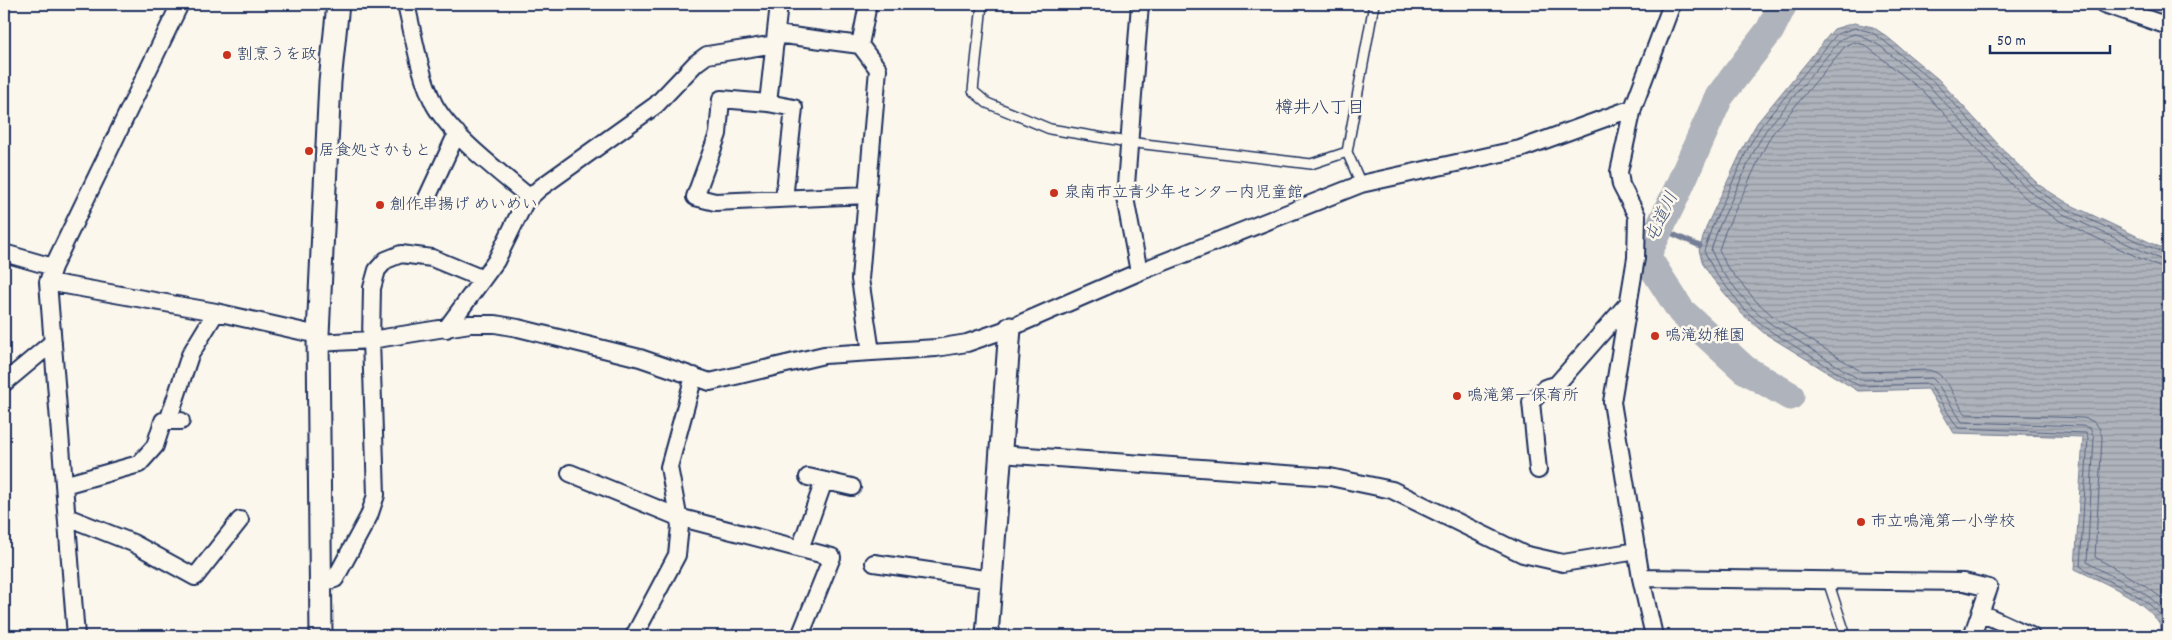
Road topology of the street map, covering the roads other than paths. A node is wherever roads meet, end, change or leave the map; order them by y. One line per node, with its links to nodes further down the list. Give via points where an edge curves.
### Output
1 (180, 4): 26 (street)
2 (338, 4): 32 (street, via 330,82)
3 (406, 4): 16 (street, via 425,84 435,106)
4 (779, 4): 12 (street)
5 (868, 4): 13 (street)
6 (982, 4): 17 (lane, via 973,91 986,103 1050,129)
7 (1140, 4): 17 (street)
8 (1374, 4): 18 (lane)
9 (1672, 4): 15 (street)
10 (2104, 4): 11 (street)
11 (2168, 26)
12 (775, 39): 13 (street); 14 (street); 21 (street, via 707,55 656,105)
13 (860, 45): 20 (street, via 878,68)
14 (768, 103): 22 (street, via 794,108); 22 (street, via 722,99 718,134 695,197 715,202)
15 (1633, 108): 19 (street, via 1520,149); 28 (street, via 1619,172 1620,185 1637,216 1636,258)
16 (457, 133): 21 (street); 23 (street)
17 (1128, 142): 18 (lane, via 1311,164); 25 (street, via 1125,198)
18 (1347, 152): 19 (lane)
19 (1361, 184): 25 (street)
20 (867, 195): 22 (street); 35 (street, via 860,280)
21 (530, 198): 27 (street)
22 (784, 199)
23 (426, 200)
24 (4, 253): 26 (street)
25 (1139, 272): 30 (street)
26 (51, 275): 29 (street); 34 (street)
27 (483, 279): 31 (street); 33 (street, via 432,258 401,254 386,260 376,270 372,288)
28 (1629, 302): 39 (street, via 1556,384 1545,388 1531,402); 49 (street, via 1612,402)
29 (216, 312): 32 (street); 43 (street, via 190,355 175,421 162,421 155,446 139,464)
30 (1010, 328): 35 (street, via 967,343); 38 (street)
31 (446, 329): 33 (street); 36 (street, via 470,324 518,328 640,358)
32 (318, 339): 33 (street); 54 (street)
33 (371, 340): 54 (street, via 376,495 370,516 335,579)
34 (53, 342): 37 (street); 43 (street)
35 (872, 352): 36 (street, via 824,355 710,382)
36 (694, 376): 45 (street, via 669,466)
37 (4, 382)
38 (1000, 454): 49 (street, via 1330,477 1392,490 1523,554 1563,562); 52 (street)
39 (1538, 470)
40 (570, 473): 45 (street)
41 (808, 477): 42 (street)
42 (824, 480): 44 (street); 48 (street)
43 (64, 485): 46 (street)
44 (852, 487)
45 (678, 517): 48 (street); 58 (street, via 677,555)
46 (67, 518): 47 (street, via 133,543 195,576); 56 (street)
47 (240, 520)
48 (800, 549): 59 (street, via 832,557)
49 (1637, 551): 51 (street)
50 (874, 563): 52 (street)
51 (1641, 578): 53 (street); 61 (street)
52 (991, 580): 60 (street)
53 (1828, 581): 55 (street, via 1964,582 1989,588); 62 (lane)
54 (321, 583): 57 (street)
55 (1981, 613): 63 (street); 64 (street)
56 (76, 636)
57 (321, 636)
58 (634, 636)
59 (800, 636)
60 (987, 636)
61 (1654, 636)
62 (1846, 636)
63 (1972, 636)
64 (2031, 636)

